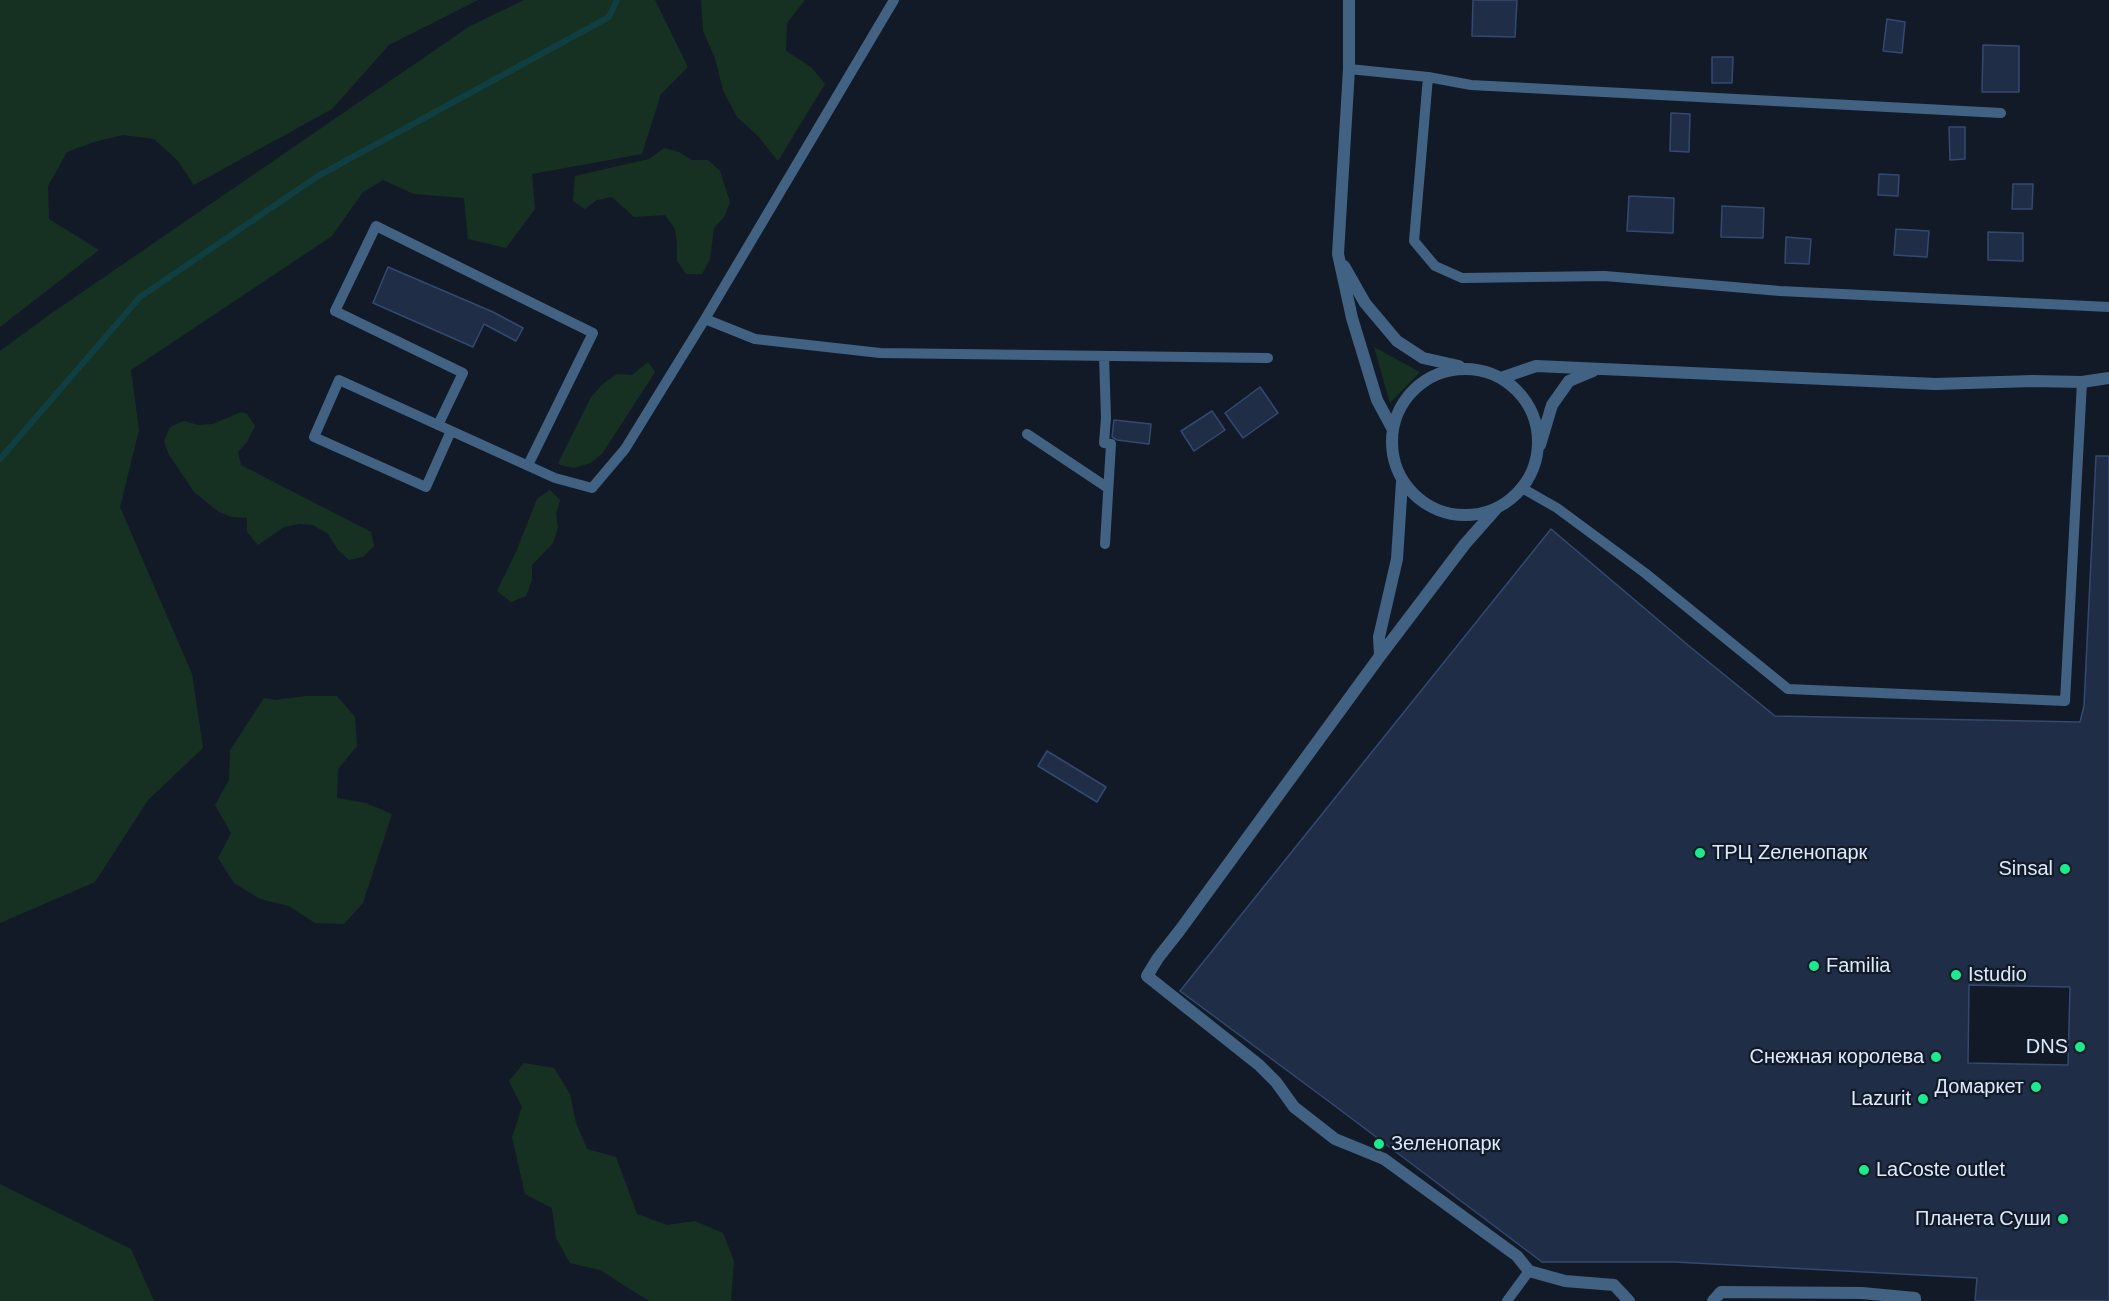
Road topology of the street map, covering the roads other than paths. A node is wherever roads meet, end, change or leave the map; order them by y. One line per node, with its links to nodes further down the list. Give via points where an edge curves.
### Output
1 (894, 0): 8 (lane)
2 (1349, 0): 3 (street)
3 (1349, 69): 4 (lane); 6 (street)
4 (1428, 77): 5 (lane, via 1471,85); 7 (lane, via 1414,241 1435,266 1462,278 1605,276 1780,291)
5 (2001, 113)
6 (1338, 254): 11 (street, via 1365,303 1397,340 1423,358); 17 (street, via 1374,389)
7 (2109, 307)
8 (705, 319): 9 (lane, via 755,339 880,353); 21 (lane, via 625,449 592,488 555,478)
9 (1104, 356): 10 (lane); 23 (lane, via 1104,443 1111,444)
10 (1268, 358)
11 (1474, 369): 13 (street); 17 (street, via 1447,371 1422,382 1403,403)
12 (1594, 370): 13 (street, via 1536,366); 15 (street, via 1935,384); 20 (street, via 1569,381 1552,405)
13 (1501, 378): 20 (street, via 1523,397 1532,415)
14 (2109, 378): 15 (street)
15 (2082, 382): 24 (lane, via 2066,700 1788,689 1636,566 1557,508)
16 (438, 425): 18 (lane); 18 (lane, via 339,380 314,437 426,488); 21 (lane, via 463,373 335,311 376,226 593,333)
17 (1392, 428): 22 (street, via 1392,456)
18 (451, 431): 21 (lane)
19 (1027, 434): 23 (lane)
20 (1538, 454): 24 (street)
21 (528, 465)
22 (1402, 482): 25 (street, via 1420,501 1444,513 1470,516); 27 (street, via 1397,559 1379,637)
23 (1108, 488): 26 (lane)
24 (1522, 488): 25 (street)
25 (1496, 509): 27 (street)
26 (1105, 544)
27 (1380, 656): 28 (street, via 1147,976 1259,1065 1294,1107 1335,1139 1384,1160 1517,1256)
28 (1529, 1271): 29 (lane); 30 (street, via 1565,1281 1614,1286)
29 (1507, 1301)
30 (1629, 1301)
31 (1713, 1301): 32 (street, via 1721,1292 1862,1293)
32 (1915, 1301)

